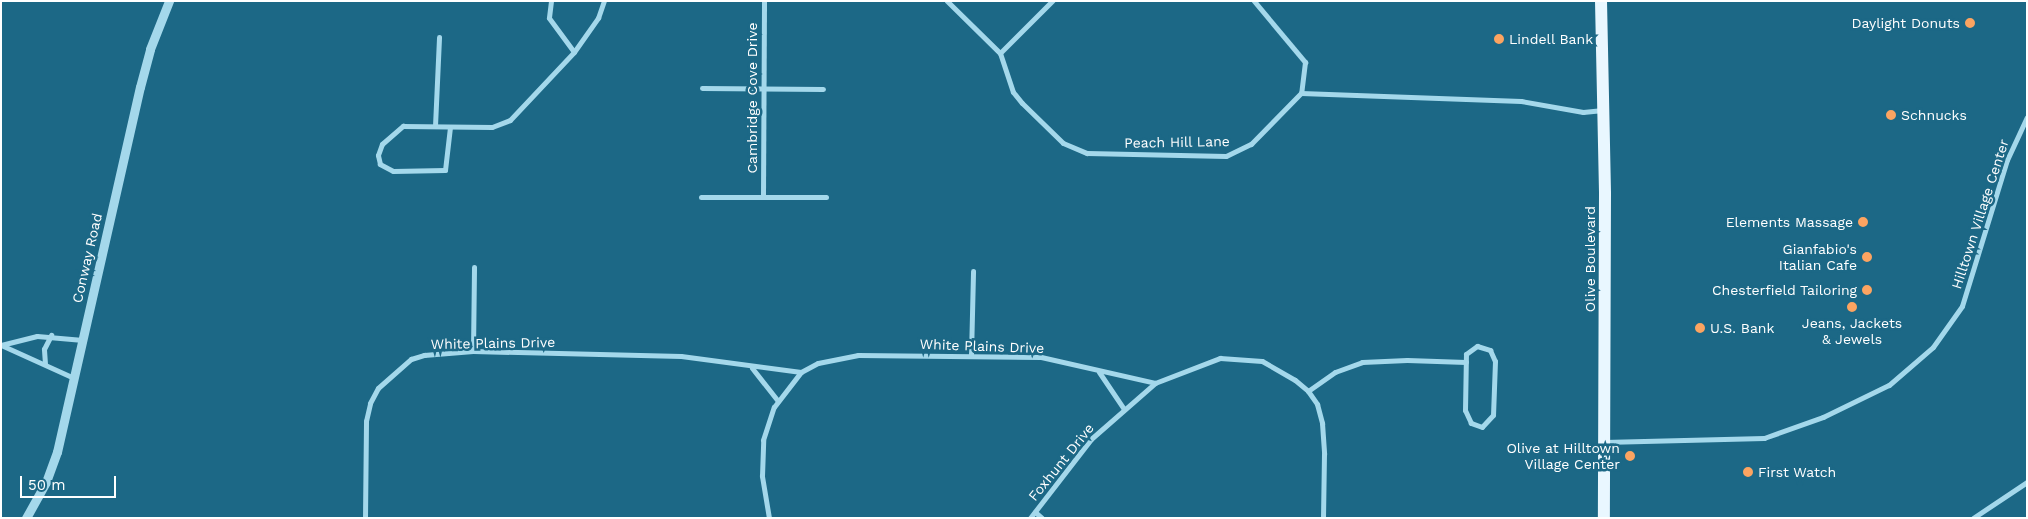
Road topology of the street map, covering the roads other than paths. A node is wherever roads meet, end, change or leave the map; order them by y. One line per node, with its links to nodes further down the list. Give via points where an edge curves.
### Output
1 (169, 1): 26 (street, Conway Road, via 150,49 140,87)
2 (551, 1): 10 (street, via 549,18)
3 (604, 1): 10 (street, via 598,18)
4 (764, 1): 14 (street, Cambridge Cove Drive)
5 (948, 1): 11 (street, Peach Hill Lane)
6 (1052, 1): 11 (street)
7 (1254, 1): 15 (street, via 1306,62)
8 (1601, 1): 16 (main road, Olive Boulevard)
9 (439, 37): 18 (street)
10 (574, 52): 19 (street, via 510,120 492,127)
11 (1000, 53): 15 (street, Peach Hill Lane, via 1013,92 1022,103 1063,143 1087,153 1226,156 1250,144)
12 (702, 88): 14 (street)
13 (823, 89): 14 (street)
14 (763, 90): 20 (street, Cambridge Cove Drive)
15 (1301, 93): 16 (street, via 1521,101 1583,112)
16 (1605, 110): 40 (main road, Olive Boulevard)
17 (2027, 117): 40 (street, Hilltown Village Center, via 2007,160 1962,306 1933,347 1888,385 1823,417 1764,438)
18 (435, 126): 19 (street); 19 (street, via 403,126 382,144 378,155 380,164 393,172 445,170)
19 (450, 127)
20 (763, 196): 21 (street); 22 (street)
21 (702, 197)
22 (826, 197)
23 (474, 267): 28 (street)
24 (973, 271): 29 (street)
25 (51, 335): 26 (street); 27 (street, via 22,338); 31 (street, via 42,356)
26 (83, 340): 35 (street, Conway Road)
27 (1, 345): 31 (street)
28 (473, 351): 32 (street, White Plains Drive, via 681,356); 44 (street, White Plains Drive, via 411,359 378,388 366,421)
29 (971, 355): 33 (street, White Plains Drive, via 1041,357); 34 (street, White Plains Drive, via 858,355 818,363)
30 (1466, 362): 30 (street, via 1466,416 1471,423 1482,426 1494,415 1494,357 1486,347 1477,346 1468,351); 37 (street, via 1362,362 1335,372)
31 (45, 365): 35 (street)
32 (752, 368): 34 (street, White Plains Drive); 38 (street)
33 (1099, 371): 36 (street, White Plains Drive); 39 (street)
34 (802, 372): 38 (street)
35 (74, 378): 43 (street, Conway Road, via 46,482)
36 (1155, 383): 37 (street, via 1220,358 1241,358 1262,360); 39 (street, Foxhunt Drive)
37 (1308, 391): 48 (street, via 1322,423)
38 (778, 402): 45 (street, via 763,440 762,476)
39 (1124, 409): 42 (street, Foxhunt Drive, via 1091,439)
40 (1604, 442): 49 (main road, Olive Boulevard)
41 (2027, 482): 50 (street)
42 (1035, 512): 46 (street, Foxhunt Drive); 47 (street)
43 (26, 518)
44 (365, 518)
45 (767, 518)
46 (1030, 518)
47 (1042, 518)
48 (1323, 518)
49 (1604, 518)
50 (1974, 518)

